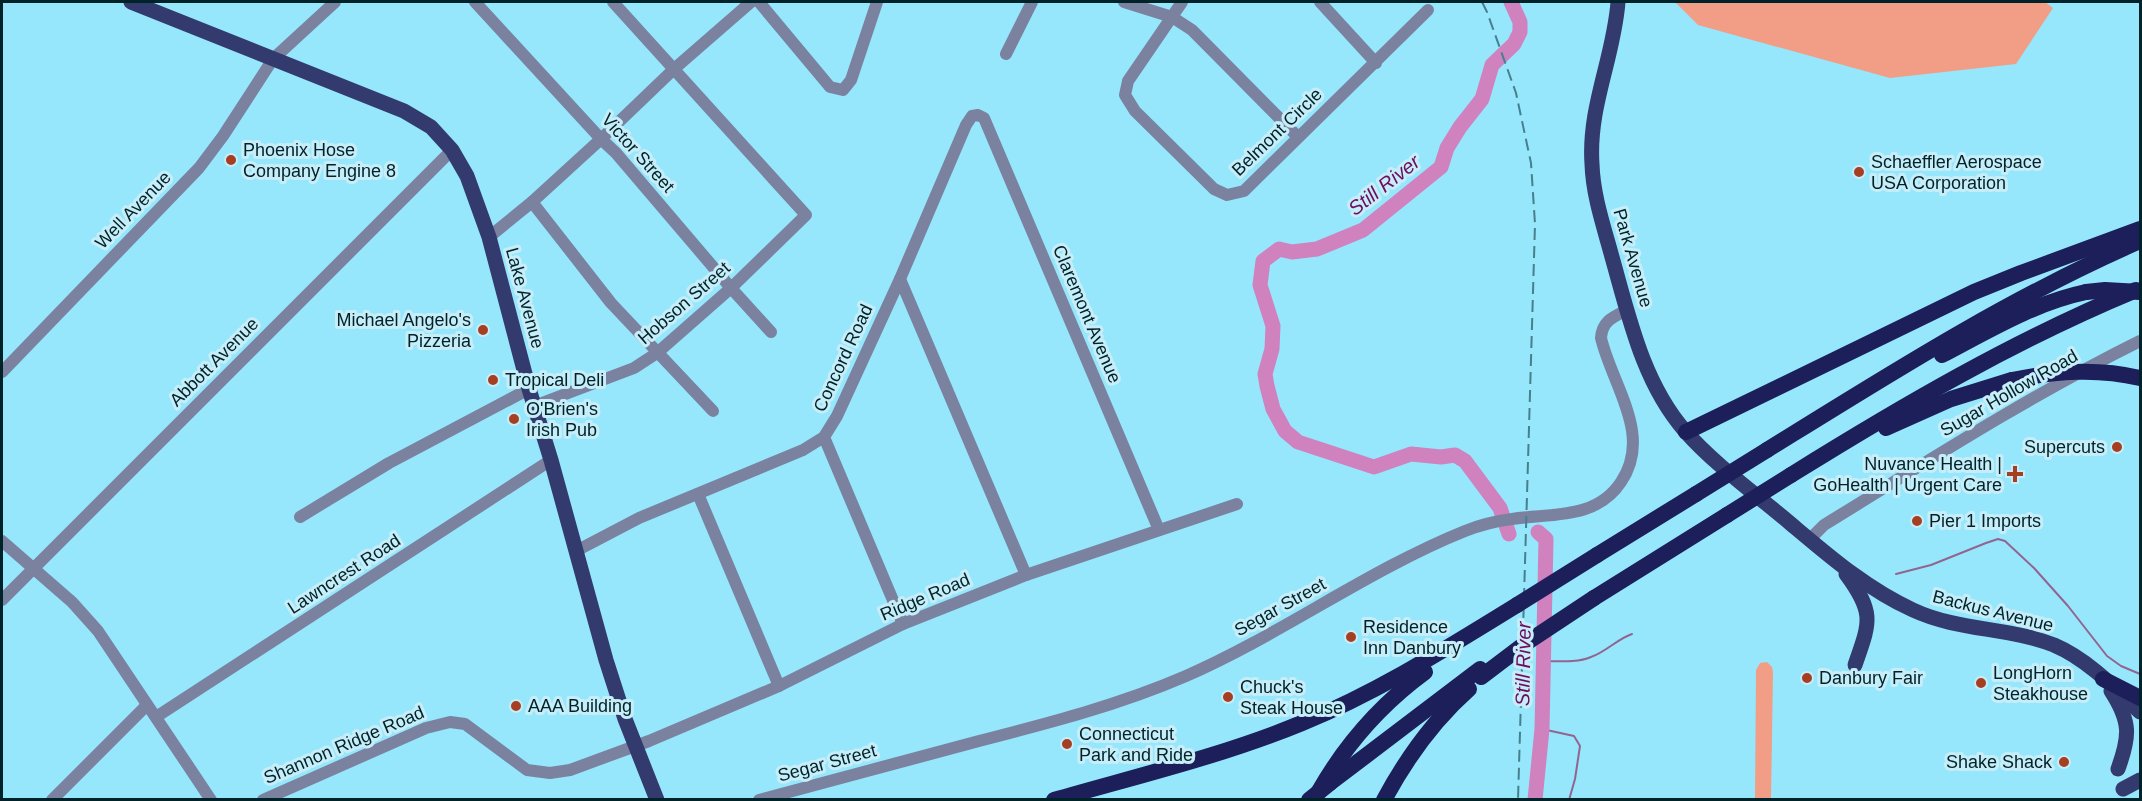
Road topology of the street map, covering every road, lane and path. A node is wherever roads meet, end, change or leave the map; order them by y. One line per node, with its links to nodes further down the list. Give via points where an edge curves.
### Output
1 (131, 2): 16 (main road, Lake Avenue)
2 (335, 2): 16 (street, Well Avenue)
3 (475, 2): 21 (street, Victor Street)
4 (613, 2): 18 (street)
5 (751, 2): 18 (street)
6 (759, 2): 7 (street, via 830,87 843,90 851,80)
7 (877, 2)
8 (1032, 2): 15 (street)
9 (1124, 2): 14 (street)
10 (1182, 2): 14 (street, Belmont Circle)
11 (1320, 2): 17 (street)
12 (1618, 2): 30 (main road, Park Avenue, via 1593,121 1592,164 1598,204)
13 (1428, 10): 17 (street, Belmont Circle)
14 (1172, 17): 20 (street, via 1207,43); 20 (street, Belmont Circle, via 1128,81 1125,95 1135,111 1214,189 1227,195 1244,191)
15 (1006, 54)
16 (273, 59): 22 (main road, Lake Avenue, via 404,111 431,128); 34 (street, Well Avenue, via 199,168)
17 (1376, 63): 20 (street, Belmont Circle)
18 (674, 69): 21 (street); 28 (street, Hobson Street, via 806,215)
19 (978, 115): 27 (street, Concord Road, via 972,116 966,125); 48 (street, Claremont Avenue, via 984,118)
20 (1298, 137)
21 (601, 140): 23 (street); 28 (street, Victor Street)
22 (452, 150): 25 (main road, Lake Avenue, via 464,168); 53 (street, Abbott Avenue)
23 (532, 202): 25 (street); 33 (street, via 611,303)
24 (2140, 229): 39 (highway, via 1974,292)
25 (489, 237): 36 (main road, Lake Avenue)
26 (2140, 241): 41 (highway, via 1971,326)
27 (900, 279): 40 (street, Concord Road); 54 (street)
28 (731, 288): 31 (street, Victor Street); 33 (street, Hobson Street)
29 (2140, 290): 41 (highway, bridge, via 2086,292 2028,311); 43 (highway, via 1961,374)
30 (1627, 310): 39 (main road, Park Avenue, via 1657,387); 74 (street, Segar Street, via 1606,323 1601,338 1630,418 1632,456 1622,481 1603,500 1580,512 1490,523 1458,534 1411,555 1239,650 1139,695 1068,718)
31 (771, 332)
32 (2140, 341): 49 (street, Sugar Hollow Road, via 1946,450 1824,525)
33 (657, 353): 37 (street, Hobson Street, via 634,368); 38 (street)
34 (2, 372)
35 (2140, 378): 43 (highway, bridge, via 2070,371 2012,380 1931,407)
36 (529, 389): 37 (main road, Lake Avenue); 47 (street, via 389,463)
37 (534, 406): 42 (main road, Lake Avenue)
38 (713, 411)
39 (1686, 432): 44 (main road, Park Avenue)
40 (824, 437): 45 (street, Concord Road, via 803,450); 56 (street)
41 (1767, 450): 57 (highway, bridge)
42 (551, 460): 51 (main road, Lake Avenue); 65 (street, Lawncrest Road)
43 (1791, 475): 59 (highway, bridge)
44 (1747, 487): 49 (main road, Backus Avenue)
45 (698, 494): 51 (street, Concord Road); 61 (street)
46 (1237, 504): 48 (street, Ridge Road)
47 (300, 517)
48 (1159, 530): 54 (street, Ridge Road)
49 (1810, 539): 52 (main road, Backus Avenue)
50 (2, 541): 53 (street)
51 (576, 551): 66 (main road, Lake Avenue)
52 (1837, 562): 58 (main road, via 1856,588 1868,615); 60 (main road, Backus Avenue, via 1874,590 1922,615 2055,646 2075,656)
53 (32, 569): 55 (street, Abbott Avenue); 63 (street, via 72,602 98,631)
54 (1026, 576): 56 (street, Ridge Road)
55 (2, 600)
56 (903, 624): 61 (street, Ridge Road)
57 (1476, 633): 75 (highway, via 1387,683 1303,723 1214,754); 77 (highway, via 1375,714 1346,748)
58 (1855, 665)
59 (1481, 673): 76 (highway, bridge); 78 (highway, via 1430,731)
60 (2103, 679): 62 (highway); 64 (main road, Backus Avenue); 67 (main road, via 2127,723 2127,741)
61 (778, 686): 66 (street, Ridge Road)
62 (2140, 698)
63 (147, 705): 65 (street); 70 (street)
64 (2140, 712)
65 (156, 717): 71 (street)
66 (635, 746): 72 (street, Shannon Ridge Road, via 570,770 550,773 527,770 465,724 450,722 426,728); 73 (main road, Lake Avenue)
67 (2118, 769)
68 (2140, 780): 69 (main road)
69 (2123, 789)
70 (52, 800)
71 (211, 800)
72 (263, 800)
73 (657, 800)
74 (759, 800)
75 (1054, 800)
76 (1309, 800)
77 (1314, 800)
78 (1384, 800)

